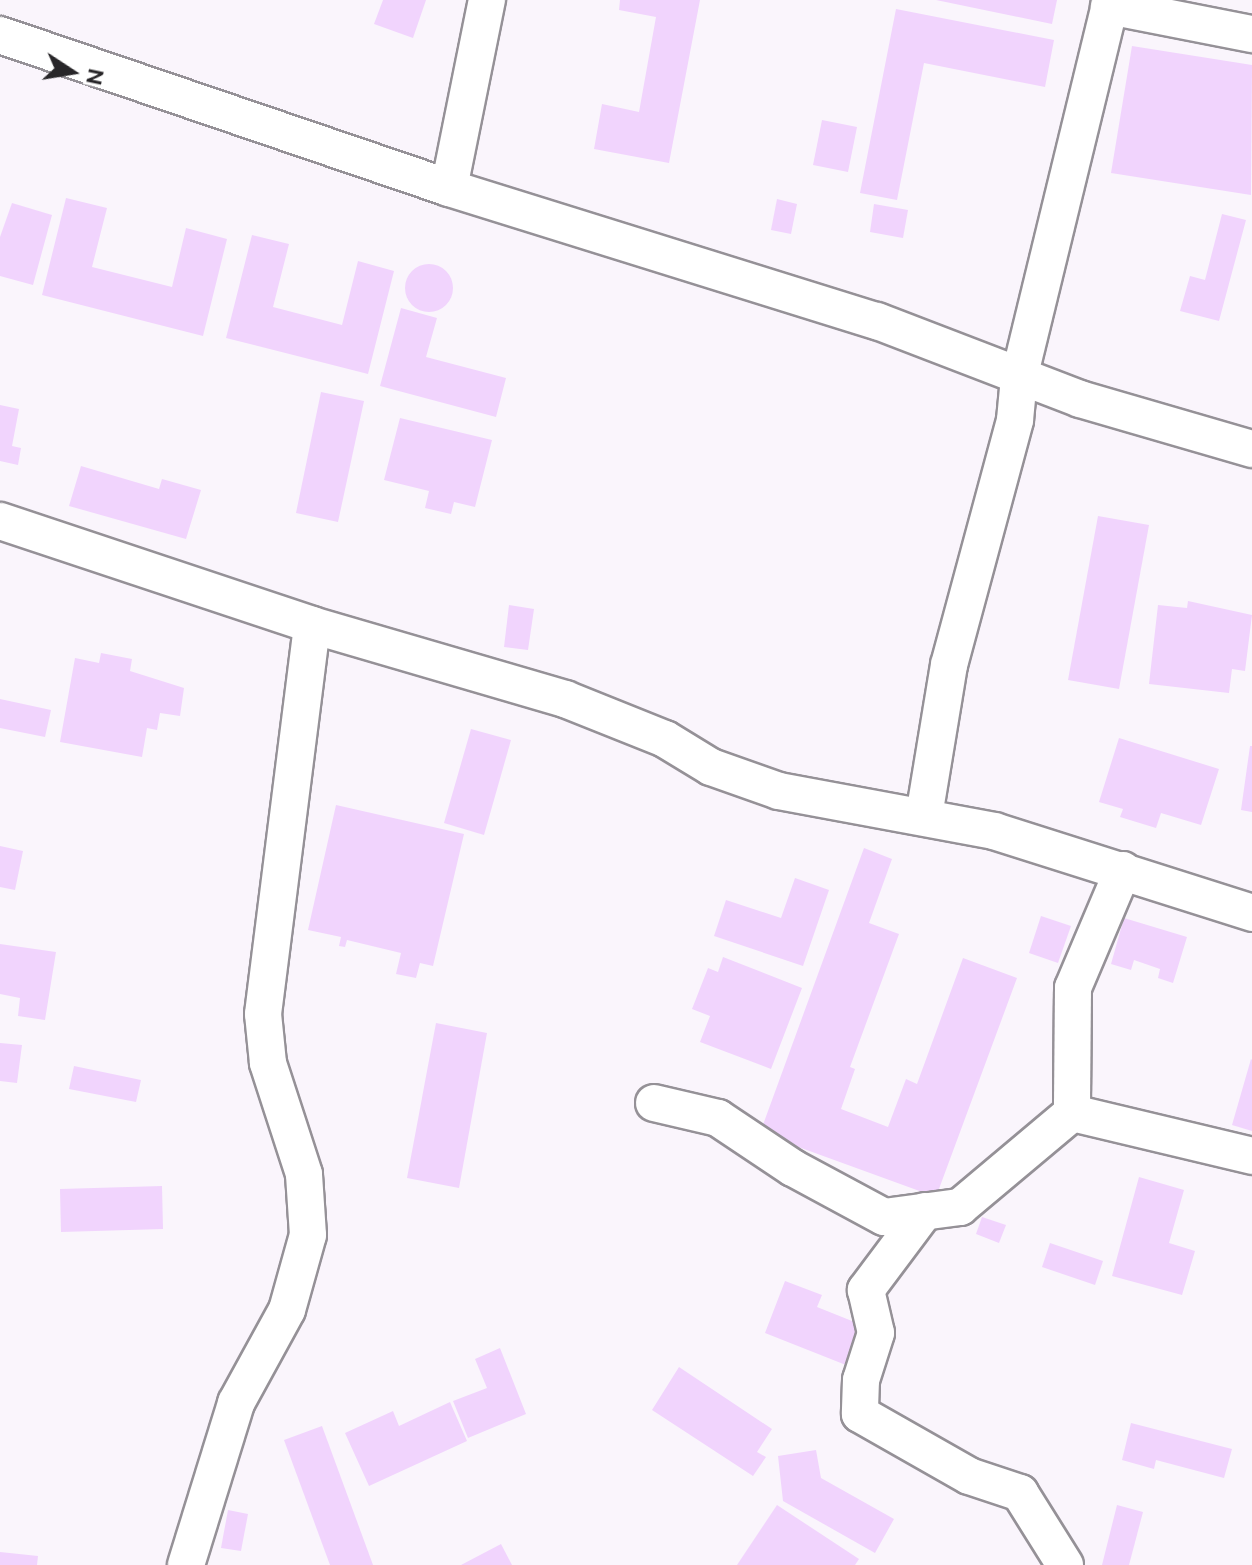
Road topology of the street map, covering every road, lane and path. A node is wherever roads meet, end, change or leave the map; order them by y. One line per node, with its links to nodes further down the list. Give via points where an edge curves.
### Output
1 (487, 0): 5 (street)
2 (1110, 3): 3 (street); 6 (street)
3 (1252, 34)
4 (0, 35): 5 (street)
5 (449, 188): 6 (street, via 877,321)
6 (1019, 378): 7 (street); 10 (street, via 1015,420 949,665)
7 (1252, 449)
8 (0, 521): 9 (street)
9 (312, 625): 10 (street, via 622,719 711,767 779,791); 17 (street, via 263,1014 268,1063 304,1174 308,1235 287,1310 236,1403)
10 (924, 816): 11 (street)
11 (1123, 870): 12 (street); 14 (street, via 1073,988)
12 (1252, 913)
13 (654, 1103): 16 (street, via 718,1118 793,1168 884,1217)
14 (1072, 1113): 15 (street); 16 (street, via 960,1207)
15 (1252, 1156)
16 (925, 1211): 18 (street, via 866,1290 876,1333 861,1380 860,1414 969,1476 1020,1493)
17 (186, 1565)
18 (1065, 1565)

